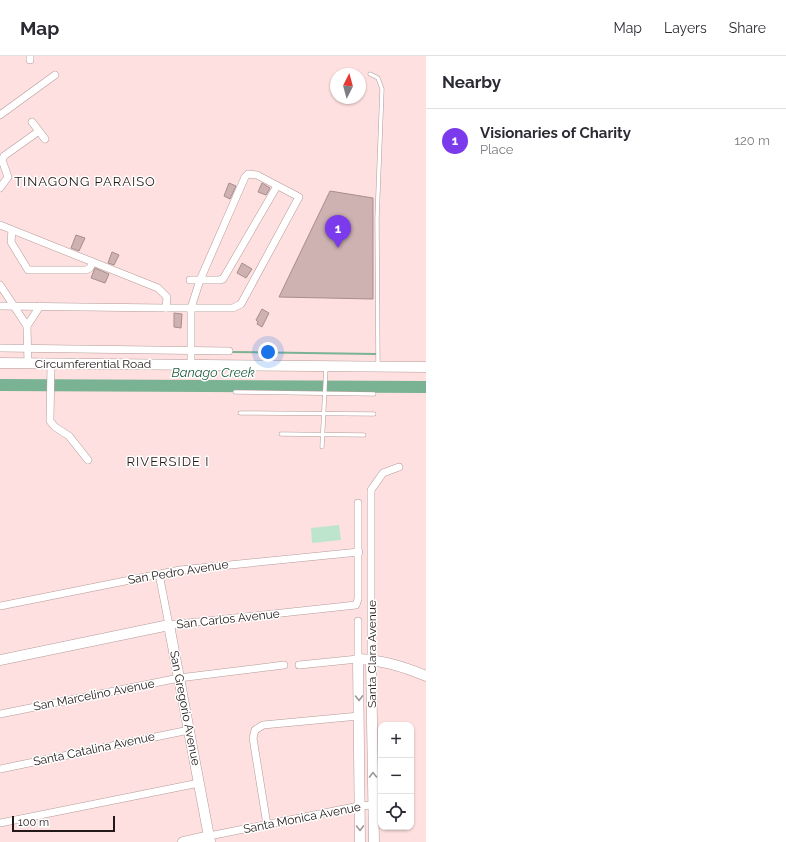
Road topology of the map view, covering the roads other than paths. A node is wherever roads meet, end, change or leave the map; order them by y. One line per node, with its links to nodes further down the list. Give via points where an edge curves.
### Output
1 (370, 74): 29 (lane, via 378,78 382,89 377,219)
2 (56, 75): 3 (street)
3 (0, 115)
4 (32, 122): 5 (street)
5 (39, 132): 6 (street); 8 (street, via 4,156 2,160 8,177)
6 (44, 139)
7 (276, 186): 13 (street, via 223,279); 13 (street, via 257,175 248,174 245,177); 19 (street, via 300,197 241,304 233,308)
8 (0, 188)
9 (0, 225): 10 (street)
10 (12, 230): 11 (street); 11 (street, via 11,242 28,270 86,270)
11 (92, 262): 18 (street, via 158,288 167,297)
12 (190, 280): 13 (street)
13 (200, 280): 19 (street)
14 (0, 285): 16 (street)
15 (0, 306): 16 (street)
16 (13, 306): 17 (street); 20 (street)
17 (40, 306): 18 (street); 20 (street)
18 (166, 308): 19 (street)
19 (191, 308): 25 (street)
20 (27, 326): 23 (street)
21 (0, 348): 23 (street)
22 (229, 351): 25 (street)
23 (27, 354): 24 (street); 26 (street, Circumferential Road); 27 (street, Circumferential Road)
24 (122, 355): 25 (street, Circumferential Road); 25 (street); 27 (street, Circumferential Road)
25 (190, 356): 28 (street, Circumferential Road)
26 (0, 363)
27 (51, 364): 41 (street, via 50,421 54,427 69,436)
28 (326, 366): 29 (street, Circumferential Road); 32 (lane)
29 (378, 366): 30 (street, Circumferential Road)
30 (426, 367)
31 (235, 392): 32 (lane)
32 (324, 392): 33 (lane); 35 (lane)
33 (374, 394)
34 (240, 413): 35 (lane)
35 (323, 414): 36 (lane); 38 (lane)
36 (374, 414)
37 (281, 434): 38 (lane)
38 (323, 434): 39 (lane); 40 (lane)
39 (364, 435)
40 (322, 448)
41 (88, 460)
42 (398, 467): 50 (street, Santa Clara Avenue, via 383,473 371,490)
43 (358, 503): 44 (street, San Carlos Avenue)
44 (359, 552): 45 (street, San Pedro Avenue, via 231,564); 48 (street, San Carlos Avenue, via 356,605)
45 (159, 574): 46 (street, San Pedro Avenue); 48 (street, San Gregorio Avenue)
46 (0, 606)
47 (358, 621): 49 (street, Santa Clara Avenue)
48 (169, 625): 51 (street, San Carlos Avenue); 55 (street, San Gregorio Avenue)
49 (358, 659): 50 (street); 53 (street); 57 (street, Santa Clara Avenue, one-way to 57)
50 (371, 659): 54 (street); 61 (street, Santa Clara Avenue, one-way to 50)
51 (0, 660)
52 (284, 665): 55 (street, San Marcelino Avenue)
53 (299, 665)
54 (426, 676)
55 (179, 678): 56 (street, San Marcelino Avenue); 58 (street, San Gregorio Avenue)
56 (0, 714)
57 (359, 716): 62 (street, Santa Clara Avenue); 64 (street, via 263,725 255,730 253,738)
58 (189, 730): 59 (street, Santa Catalina Avenue); 60 (street, San Gregorio Avenue)
59 (0, 769)
60 (199, 783): 63 (street); 65 (street, San Gregorio Avenue)
61 (373, 805): 62 (street, Santa Monica Avenue); 68 (street, Santa Clara Avenue)
62 (359, 806): 64 (street, Santa Monica Avenue); 67 (street, Santa Clara Avenue, one-way to 67)
63 (0, 823)
64 (267, 825): 65 (street, Santa Monica Avenue)
65 (209, 839): 66 (street, Santa Monica Avenue)
66 (183, 842)
67 (360, 842)
68 (374, 842)

